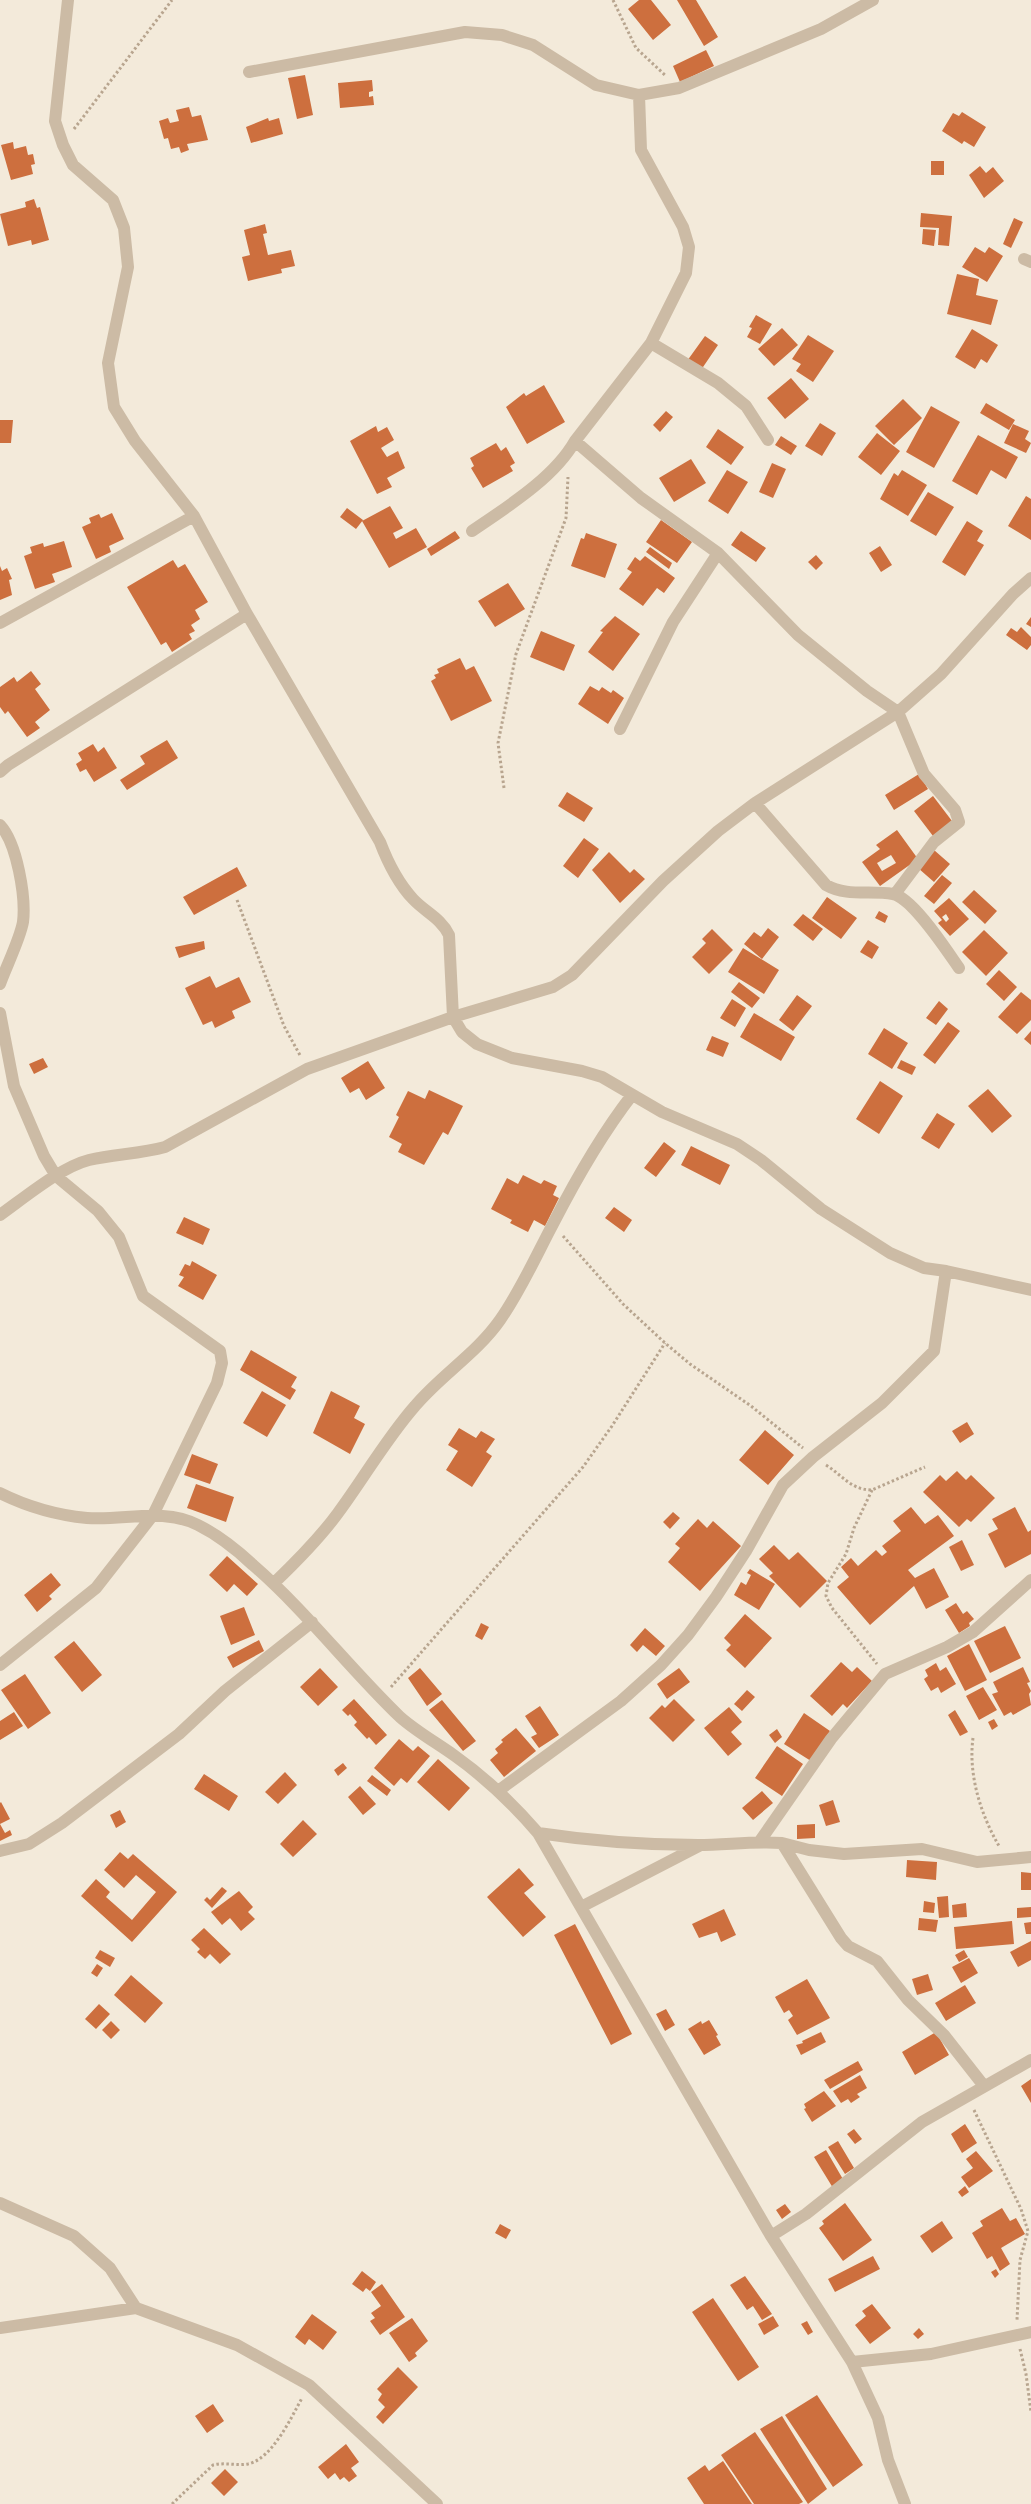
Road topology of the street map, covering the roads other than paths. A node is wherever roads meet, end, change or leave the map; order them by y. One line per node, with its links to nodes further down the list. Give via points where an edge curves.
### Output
1 (68, 0): 8 (street, via 55,121 62,145 74,165 113,200 124,228 128,267 108,363 114,407 135,441)
2 (873, 0): 4 (street, via 821,29 679,88)
3 (249, 72): 4 (street, via 465,32 502,35 533,45 596,85)
4 (639, 95): 5 (street, via 641,150 683,227 690,247 686,273)
5 (651, 343): 6 (street, via 718,383 746,406); 7 (street)
6 (768, 440)
7 (576, 441): 9 (street, via 568,454 522,497); 10 (street, via 641,498)
8 (194, 516): 12 (street); 13 (street)
9 (472, 531)
10 (718, 553): 14 (street, via 798,635); 15 (street, via 672,622)
11 (1031, 578): 14 (street, via 942,674)
12 (246, 614): 16 (street); 23 (street, via 380,842 392,872 413,899 444,924 448,935)
13 (0, 623)
14 (898, 712): 17 (street); 19 (street, via 924,774 955,810 959,822 934,842)
15 (620, 728)
16 (0, 772)
17 (755, 803): 19 (street, via 826,885 837,892); 23 (street, via 718,831 663,881 572,975 553,987)
18 (0, 825): 21 (street, via 6,831 20,866 23,922)
19 (895, 894): 20 (street, via 924,918)
20 (959, 968)
21 (0, 984)
22 (0, 1012): 25 (street, via 14,1086)
23 (453, 1017): 24 (street, via 462,1032 477,1044 512,1058 602,1077); 25 (street, via 307,1069 165,1147 146,1153 88,1160)
24 (632, 1095): 27 (street, via 685,1123 737,1144 821,1209 890,1253 924,1268); 32 (street, via 608,1125 500,1320 475,1349 424,1394 338,1514 310,1548)
25 (56, 1176): 26 (street); 30 (street, via 98,1211 119,1237 143,1296 220,1352 222,1363 218,1383)
26 (0, 1215)
27 (946, 1271): 28 (street); 35 (street, via 934,1351 882,1403 813,1456 783,1485 716,1597 661,1665 621,1701)
28 (1031, 1290)
29 (0, 1493): 30 (street, via 41,1509 87,1518)
30 (153, 1515): 32 (street, via 198,1524 237,1550); 34 (street, via 96,1588)
31 (1031, 1580): 37 (street, via 973,1632 885,1674 831,1739)
32 (274, 1583): 33 (street)
33 (312, 1622): 35 (street, via 381,1698 421,1734 455,1756); 40 (street, via 225,1691 178,1734 62,1823 29,1844)
34 (0, 1664)
35 (498, 1791): 36 (street)
36 (538, 1833): 39 (street, via 634,1844); 42 (street)
37 (760, 1841): 38 (street); 39 (street)
38 (782, 1843): 41 (street, via 844,1854 922,1849 977,1862); 44 (street, via 841,1938 848,1946 877,1961 908,2000 954,2047)
39 (701, 1845): 42 (street)
40 (0, 1851)
41 (1031, 1857)
42 (581, 1906): 46 (street)
43 (1031, 2060): 44 (street)
44 (984, 2086): 46 (street, via 922,2122 806,2214)
45 (0, 2203): 47 (street, via 74,2236 110,2268)
46 (771, 2236): 50 (street)
47 (136, 2308): 48 (street); 51 (street, via 237,2345 309,2385)
48 (0, 2328)
49 (1031, 2332): 50 (street, via 931,2354)
50 (852, 2362): 52 (street, via 878,2418 888,2460)
51 (437, 2504)
52 (906, 2504)

